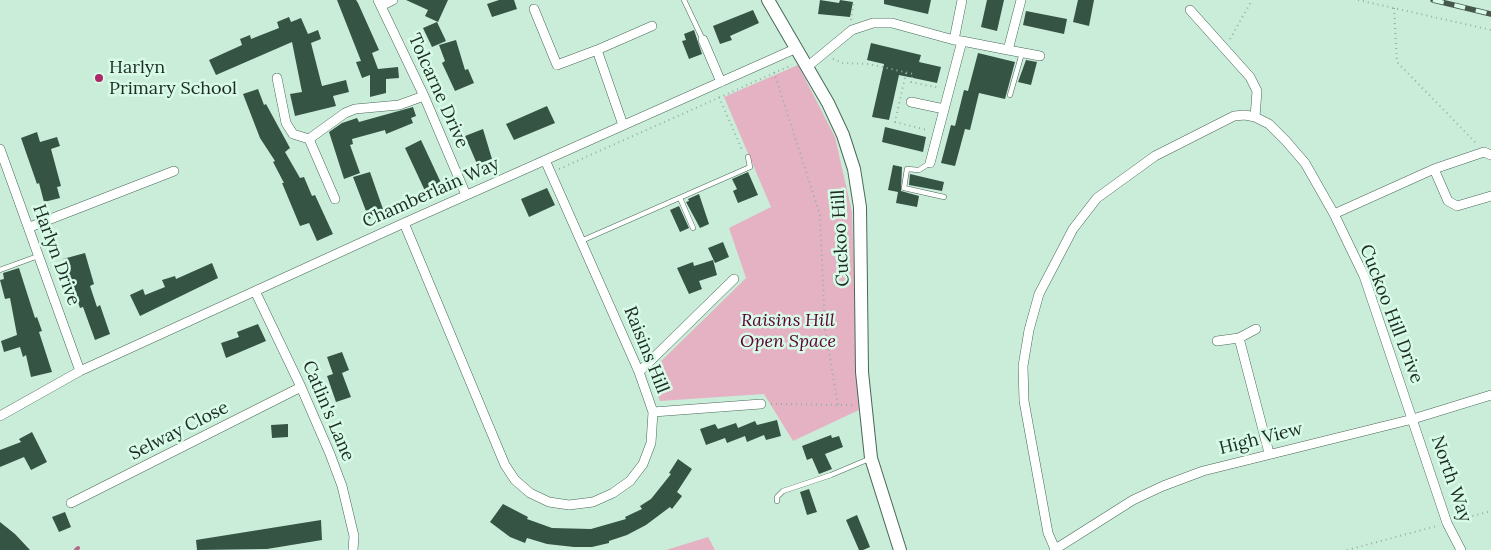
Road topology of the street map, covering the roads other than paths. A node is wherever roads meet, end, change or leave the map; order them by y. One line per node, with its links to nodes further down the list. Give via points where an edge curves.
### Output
1 (393, 0): 6 (street)
2 (684, 0): 10 (lane)
3 (768, 0): 12 (main road, Cuckoo Hill)
4 (962, 0): 11 (street)
5 (1021, 0): 14 (street)
6 (379, 3): 21 (street, Tolcarne Drive)
7 (534, 10): 13 (street, via 557,65)
8 (1190, 10): 24 (street, via 1250,77 1257,91)
9 (652, 26): 13 (street)
10 (703, 40): 19 (street)
11 (958, 40): 14 (street); 17 (street, via 892,23 873,23 853,30 824,55); 23 (street)
12 (797, 48): 17 (main road, Cuckoo Hill); 19 (street, Chamberlain Way)
13 (597, 50): 25 (street)
14 (1008, 50): 15 (street)
15 (1022, 53): 16 (street); 20 (lane)
16 (1040, 56)
17 (806, 64): 60 (main road, Cuckoo Hill, via 843,135 854,169 860,207 862,372)
18 (277, 78): 26 (street, via 286,123 293,134)
19 (717, 84): 25 (street, Chamberlain Way)
20 (1010, 95)
21 (424, 96): 26 (street, via 399,105 355,109); 34 (street, Tolcarne Drive)
22 (911, 102): 23 (street)
23 (944, 109): 31 (street)
24 (1255, 117): 39 (street, Cuckoo Hill Drive, via 1268,124 1305,163); 65 (street, via 1234,116 1155,156 1097,198 1073,229 1042,287 1024,357 1024,401 1048,533)
25 (623, 125): 30 (street, Chamberlain Way)
26 (309, 139): 38 (street)
27 (0, 149): 41 (street, Harlyn Drive)
28 (1488, 154): 32 (street)
29 (748, 157): 37 (lane, via 750,167)
30 (545, 160): 34 (street, Chamberlain Way); 43 (street, Raisins Hill)
31 (930, 163): 36 (lane, via 919,170 907,169 904,188)
32 (1434, 168): 35 (street, via 1448,201 1457,206); 39 (street)
33 (174, 171): 41 (street)
34 (466, 195): 40 (street, Chamberlain Way)
35 (1491, 196)
36 (944, 197)
37 (680, 198): 42 (lane); 43 (lane)
38 (335, 199)
39 (1334, 214): 58 (street, Cuckoo Hill Drive, via 1364,276)
40 (404, 223): 47 (street, Chamberlain Way); 56 (street, Raisins Hill, via 505,465 515,480 530,493 549,502 569,505 593,502 613,493 630,481 643,464 651,443)
41 (30, 227): 44 (street, Harlyn Drive)
42 (693, 228)
43 (581, 241): 52 (street, Raisins Hill)
44 (40, 255): 45 (lane); 51 (street, Harlyn Drive)
45 (0, 270)
46 (734, 279): 52 (street)
47 (254, 291): 51 (street, Chamberlain Way); 53 (street, Catlin's Lane)
48 (1256, 329): 49 (street)
49 (1239, 338): 50 (street); 59 (street)
50 (1217, 341)
51 (80, 372): 57 (street, Chamberlain Way)
52 (640, 372): 56 (street, Raisins Hill)
53 (301, 387): 62 (street, Selway Close); 63 (street, Catlin's Lane, via 342,486 354,536)
54 (1491, 396): 58 (street, High View)
55 (761, 404): 56 (street)
56 (652, 412)
57 (0, 416)
58 (1413, 419): 59 (street, High View); 66 (street, North Way, via 1447,523)
59 (1269, 453): 65 (street, High View, via 1163,486 1099,520)
60 (871, 458): 61 (lane, via 782,491); 64 (main road, Cuckoo Hill)
61 (778, 501)
62 (71, 503)
63 (353, 550)
64 (900, 550)
65 (1054, 550)
66 (1461, 550)

